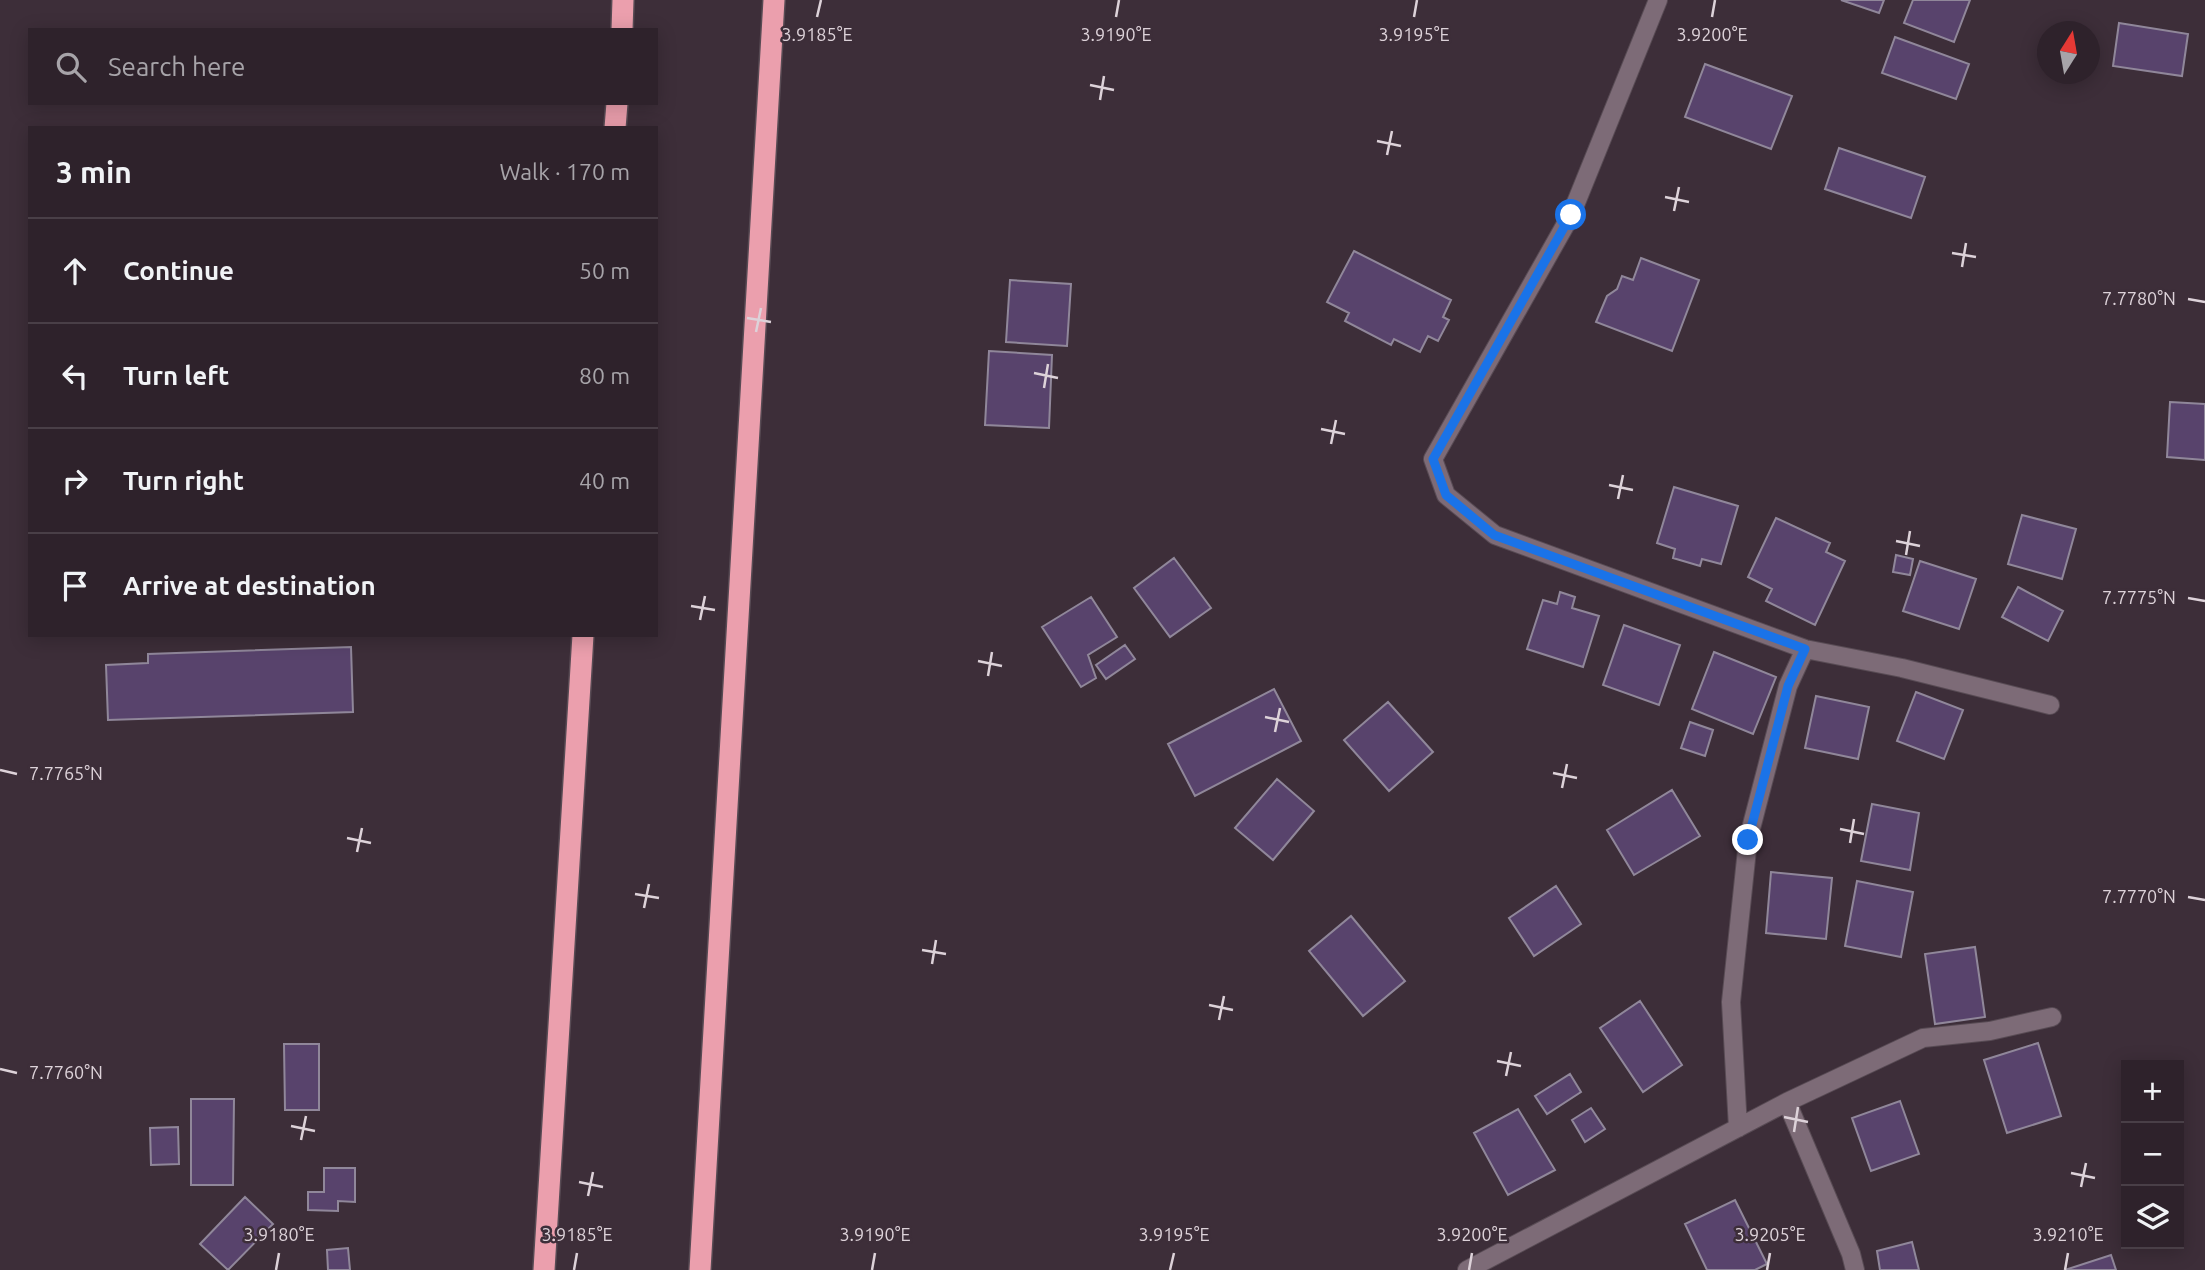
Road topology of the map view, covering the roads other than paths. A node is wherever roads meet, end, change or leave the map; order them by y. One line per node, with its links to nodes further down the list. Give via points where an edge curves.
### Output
1 (624, 0): 4 (highway)
2 (774, 0): 14 (highway)
3 (1658, 0): 8 (street, via 1571,215 1433,459 1446,495 1494,535)
4 (622, 28)
5 (617, 105): 6 (highway)
6 (615, 126)
7 (583, 637): 13 (highway)
8 (1805, 649): 9 (street); 12 (street, via 1788,686 1748,840 1731,1002)
9 (2050, 705)
10 (2052, 1017): 11 (street, via 1990,1031 1923,1038)
11 (1787, 1102): 12 (street); 16 (street)
12 (1738, 1128): 15 (street)
13 (544, 1270)
14 (699, 1270)
15 (1467, 1270)
16 (1855, 1270)

